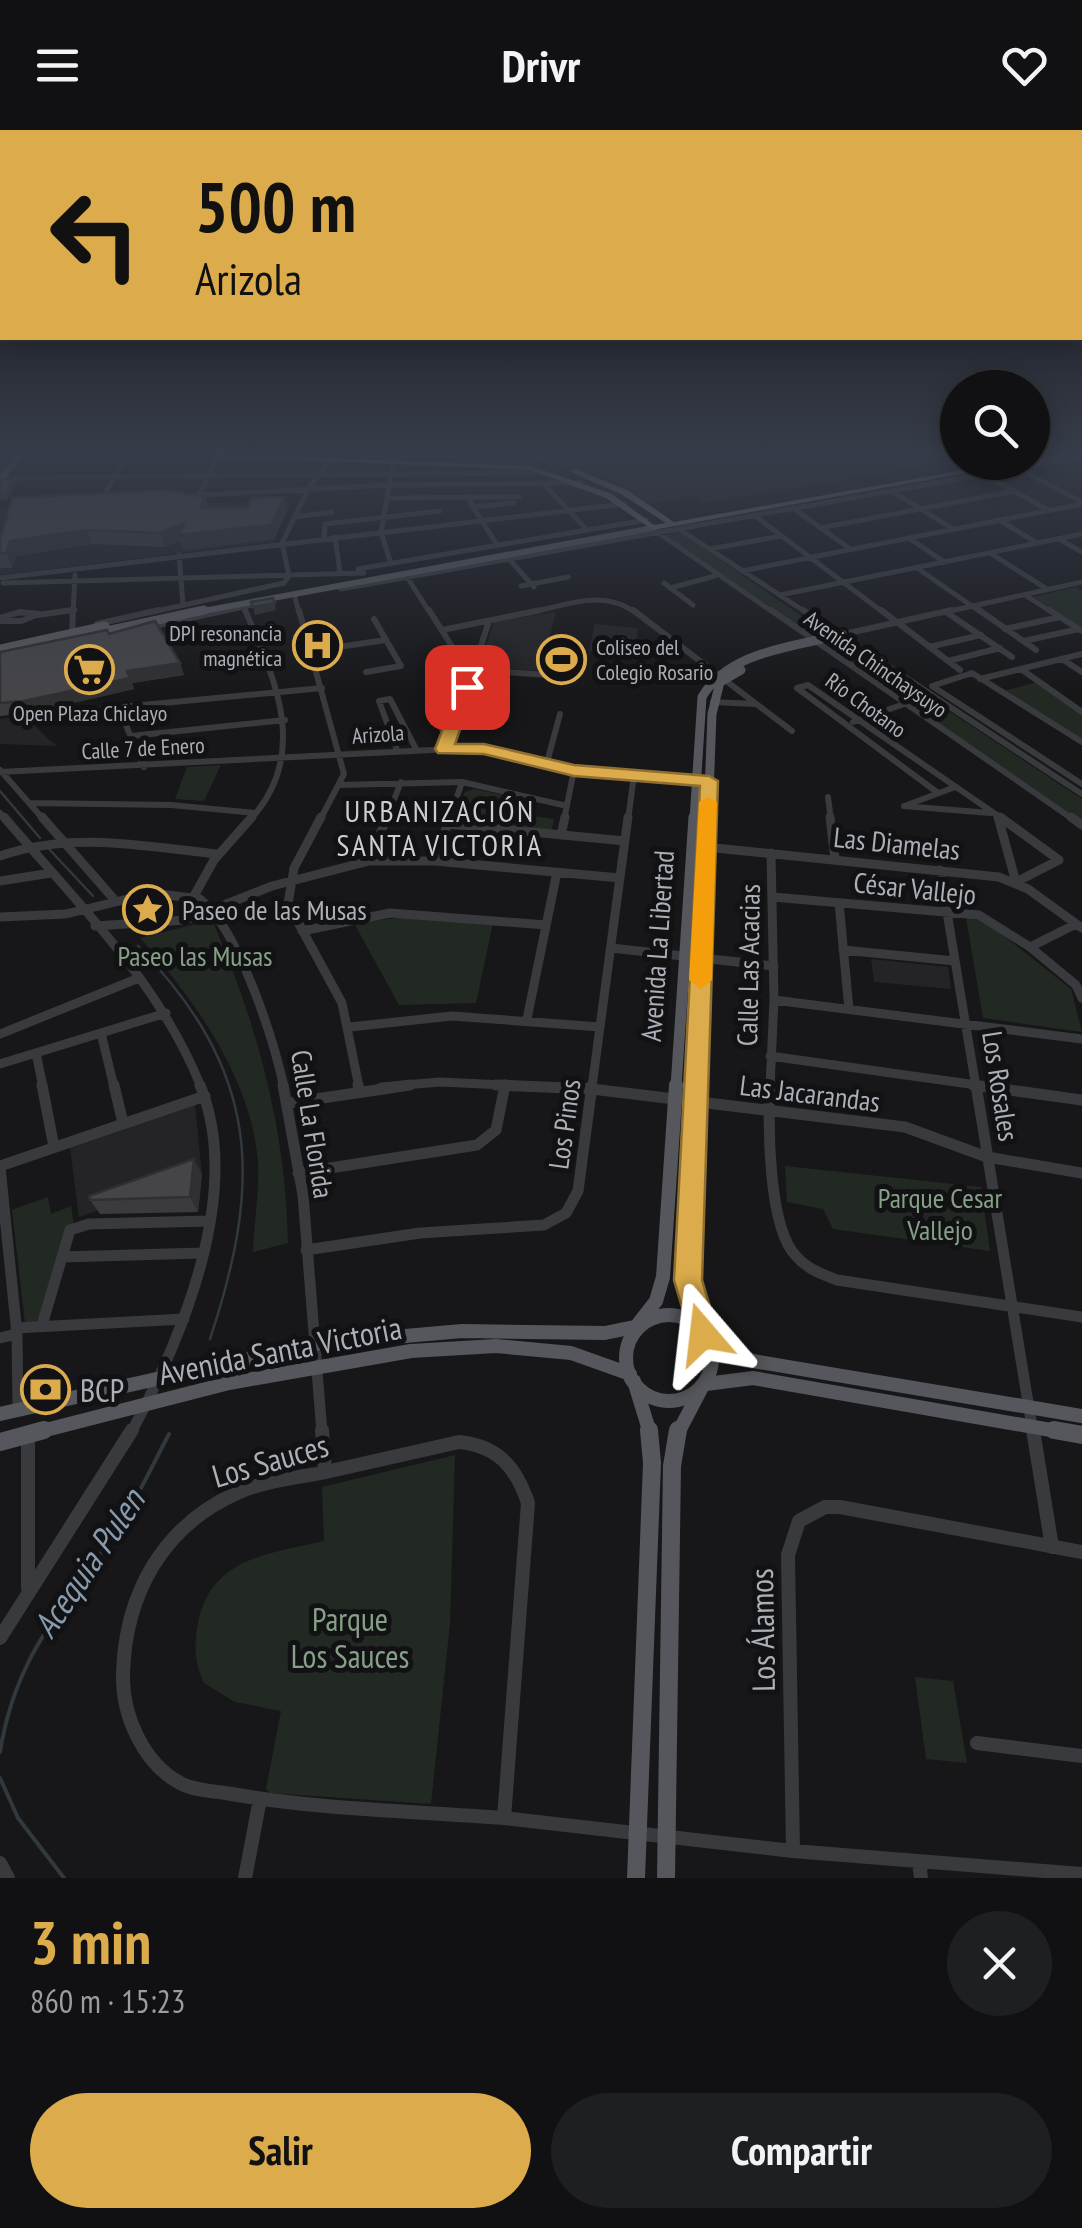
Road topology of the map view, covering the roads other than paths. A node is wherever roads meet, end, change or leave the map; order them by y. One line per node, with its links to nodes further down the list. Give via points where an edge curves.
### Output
1 (286, 534): 23 (street)
2 (324, 534): 20 (street)
3 (367, 534): 17 (street)
4 (381, 534): 34 (street)
5 (488, 534): 25 (street)
6 (567, 534): 25 (street)
7 (605, 534): 40 (main road)
8 (610, 534): 83 (main road)
9 (617, 534): 32 (street)
10 (661, 534): 41 (street, Avenida Chinchaysuyo)
11 (687, 534): 26 (street, Avenida Chinchaysuyo)
12 (778, 534): 18 (street)
13 (828, 534): 27 (street)
14 (934, 534): 21 (street)
15 (1021, 534): 24 (street)
16 (1082, 534): 22 (street)
17 (346, 536): 19 (street)
18 (781, 536): 26 (street); 31 (street)
19 (335, 537): 20 (street); 39 (street)
20 (324, 538): 23 (street)
21 (909, 538): 27 (street); 33 (street)
22 (1059, 539): 24 (street); 28 (street)
23 (282, 543): 30 (street); 45 (street)
24 (1037, 543): 29 (street)
25 (497, 546): 34 (street)
26 (709, 549): 38 (street, Avenida Chinchaysuyo)
27 (850, 549): 31 (street)
28 (1082, 552)
29 (990, 553): 33 (street); 53 (street)
30 (178, 556): 36 (street); 44 (street)
31 (808, 557): 38 (street); 48 (street)
32 (509, 558): 42 (street); 52 (street)
33 (944, 562): 37 (street)
34 (391, 564): 35 (street)
35 (374, 566): 39 (street); 40 (main road)
36 (74, 568): 46 (street); 47 (street)
37 (917, 568): 48 (street); 59 (street)
38 (742, 570): 55 (street, Avenida Chinchaysuyo)
39 (340, 572): 40 (street); 45 (street)
40 (364, 573): 62 (main road)
41 (716, 576): 51 (street); 76 (street, Avenida Chinchaysuyo)
42 (408, 577): 56 (street); 70 (street)
43 (568, 577): 52 (street)
44 (181, 578): 45 (street); 46 (street); 57 (street)
45 (287, 578): 57 (street)
46 (75, 582): 47 (street); 61 (street)
47 (0, 583)
48 (842, 583): 55 (street); 68 (street)
49 (1080, 584): 53 (street)
50 (521, 586): 52 (street)
51 (667, 586): 58 (street)
52 (534, 587)
53 (1047, 590): 54 (street)
54 (1024, 594): 59 (street); 64 (street)
55 (780, 595): 74 (street, Avenida Chinchaysuyo)
56 (294, 597): 60 (street); 81 (street)
57 (184, 604): 62 (street)
58 (693, 606)
59 (973, 606): 63 (street); 69 (street)
60 (243, 607): 83 (street); 99 (street)
61 (75, 609): 66 (street); 72 (street)
62 (168, 610): 72 (main road)
63 (946, 612): 68 (street); 73 (street)
64 (1060, 617): 69 (street); 71 (street)
65 (374, 619): 75 (street)
66 (0, 620)
67 (489, 621): 70 (street); 70 (street, via 479,652 458,656); 93 (street, via 611,598)
68 (894, 622): 74 (street); 78 (street)
69 (1005, 628): 77 (street)
70 (442, 630)
71 (1081, 630): 77 (street)
72 (72, 631): 83 (main road)
73 (981, 635): 78 (street); 79 (street)
74 (838, 636): 76 (main road); 135 (street, Avenida Chinchaysuyo)
75 (385, 640): 81 (street); 90 (street, via 401,666)
76 (817, 642): 93 (main road); 102 (street, Avenida Chinchaysuyo)
77 (1025, 642): 79 (street); 80 (street)
78 (928, 647): 86 (street)
79 (1002, 649): 84 (street); 86 (street)
80 (1036, 650)
81 (312, 651): 97 (street)
82 (1082, 654): 85 (street)
83 (0, 655)
84 (1012, 657)
85 (1062, 659): 87 (street); 91 (street)
86 (948, 661): 89 (street)
87 (1020, 669): 94 (street); 107 (street)
88 (473, 670): 92 (street)
89 (960, 670)
90 (366, 672)
91 (1082, 672)
92 (548, 675)
93 (721, 676): 103 (street); 106 (main road, Avenida La Libertad)
94 (980, 679): 118 (street); 132 (street, via 972,673 932,686)
95 (808, 684): 98 (street, Río Chotano); 111 (street, Río Chotano)
96 (468, 686): 105 (street); 105 (street, via 446,689)
97 (322, 688): 99 (street); 124 (street)
98 (797, 688): 114 (street, Río Chotano)
99 (280, 693): 104 (street); 110 (street)
100 (390, 699): 101 (street); 113 (street)
101 (379, 701): 112 (street)
102 (904, 704): 111 (street); 147 (street, Avenida Chinchaysuyo)
103 (758, 705): 106 (street); 115 (street)
104 (118, 707): 109 (street); 117 (street)
105 (459, 710): 116 (street); 116 (street, via 434,716)
106 (708, 710): 131 (main road, Avenida La Libertad)
107 (1082, 712)
108 (560, 714): 126 (street)
109 (36, 715)
110 (285, 720): 117 (street); 125 (street)
111 (856, 721): 114 (street); 119 (street, Río Chotano)
112 (387, 722): 113 (street); 122 (street)
113 (402, 722): 120 (street)
114 (845, 725): 123 (street, Río Chotano)
115 (792, 731)
116 (450, 732): 121 (street)
117 (131, 736): 127 (street)
118 (1082, 742)
119 (895, 748): 123 (street); 137 (street, Río Chotano)
120 (416, 749): 121 (street, Arizola); 122 (street, Arizola)
121 (444, 749): 126 (street, Arizola, via 484,749)
122 (397, 750): 124 (street, Arizola)
123 (884, 753): 138 (street, Río Chotano)
124 (342, 754): 125 (street, Arizola); 136 (street)
125 (287, 758): 127 (street, Calle 7 de Enero); 144 (street)
126 (546, 766): 128 (street, Arizola)
127 (144, 767): 129 (street, Calle 7 de Enero)
128 (574, 770): 130 (street, Arizola); 142 (street)
129 (0, 771): 141 (street)
130 (634, 775): 131 (street, Arizola); 149 (street, Los Pinos)
131 (703, 781): 152 (main road, Avenida La Libertad); 153 (main road, Avenida La Libertad)
132 (1080, 781): 135 (street)
133 (401, 782): 134 (street); 136 (street); 160 (street)
134 (462, 782): 142 (street); 146 (street)
135 (1067, 784): 139 (street, Avenida Chinchaysuyo)
136 (339, 785): 165 (street)
137 (954, 787): 138 (street); 145 (street, Río Chotano)
138 (938, 793): 145 (street, via 904,806)
139 (1082, 794)
140 (828, 797): 158 (street)
141 (29, 803): 144 (street, via 171,804); 150 (street)
142 (567, 806): 148 (street)
143 (0, 813): 151 (street)
144 (256, 813): 154 (street)
145 (996, 816): 159 (street, Río Chotano); 167 (street)
146 (447, 824): 148 (street); 157 (street)
147 (1082, 826)
148 (561, 836): 149 (street)
149 (625, 842): 164 (street, Los Pinos)
150 (64, 843): 151 (street); 154 (street); 169 (street)
151 (26, 844): 156 (street); 163 (street)
152 (692, 846): 153 (street, Las Diamelas); 183 (main road, Avenida La Libertad)
153 (706, 848): 155 (street, Las Diamelas); 184 (main road, Avenida La Libertad)
154 (216, 854): 168 (street)
155 (771, 854): 158 (street, Las Diamelas); 170 (street, Calle Las Acacias)
156 (0, 856)
157 (435, 860): 160 (street); 162 (street)
158 (834, 860): 161 (street, Las Diamelas)
159 (1059, 860): 167 (street)
160 (369, 861): 165 (street)
161 (940, 870): 167 (street, Las Diamelas); 174 (street, Los Rosales)
162 (557, 872): 164 (street); 176 (street)
163 (51, 873): 166 (street); 173 (street)
164 (620, 878): 181 (street, Los Pinos)
165 (290, 880): 172 (street); 179 (street, via 288,904)
166 (0, 881)
167 (1016, 882): 178 (street, Las Diamelas)
168 (194, 896): 169 (street); 172 (street, Calle La Florida)
169 (113, 898): 173 (street)
170 (772, 898): 171 (street, César Vallejo); 186 (street, Calle Las Acacias)
171 (838, 903): 174 (street, César Vallejo); 182 (street)
172 (211, 910): 177 (street, via 171,923); 210 (street, Calle La Florida, via 268,1020)
173 (82, 911): 175 (street); 177 (street)
174 (948, 913): 180 (street, César Vallejo, via 994,921); 185 (street, Los Rosales)
175 (0, 917)
176 (546, 925): 179 (street, via 390,913); 192 (street)
177 (94, 926): 187 (street)
178 (1079, 926): 180 (street)
179 (302, 931): 194 (street)
180 (1030, 947): 188 (street, César Vallejo, via 1076,985)
181 (611, 948): 183 (street); 195 (street, Los Pinos)
182 (843, 950): 185 (street); 190 (street)
183 (683, 956): 184 (street); 207 (main road, Avenida La Libertad)
184 (702, 958): 186 (street); 209 (main road, Avenida La Libertad)
185 (955, 961): 193 (street, Los Rosales)
186 (774, 966): 189 (street, Calle Las Acacias)
187 (139, 978): 191 (street); 197 (street)
188 (1082, 998)
189 (774, 1000): 190 (street); 200 (street, Calle Las Acacias)
190 (849, 1009): 193 (street)
191 (166, 1013): 196 (street); 206 (street)
192 (527, 1019): 194 (street, via 420,1018); 195 (street)
193 (966, 1024): 198 (street); 203 (street, Los Rosales)
194 (350, 1027): 204 (street)
195 (600, 1027): 205 (street, Los Pinos)
196 (101, 1033): 199 (street); 212 (street)
197 (0, 1034)
198 (1082, 1040)
199 (36, 1053): 201 (street); 213 (street)
200 (770, 1056): 203 (street); 211 (street, Calle Las Acacias)
201 (0, 1064)
202 (505, 1084): 204 (street, Las Jacarandas); 205 (street, Las Jacarandas); 216 (street, via 496,1130 477,1145)
203 (976, 1085): 208 (street); 214 (street, Los Rosales)
204 (359, 1088): 210 (street, Las Jacarandas)
205 (592, 1089): 207 (street, Las Jacarandas); 221 (street, Los Pinos, via 578,1191 566,1213 544,1225)
206 (206, 1096): 212 (street); 219 (street)
207 (674, 1099): 209 (street, Las Jacarandas); 229 (main road, Avenida La Libertad, via 663,1278)
208 (1082, 1100)
209 (696, 1101): 211 (street, Las Jacarandas); 231 (main road, Avenida La Libertad, via 688,1280)
210 (289, 1103): 216 (street, Calle La Florida)
211 (769, 1109): 214 (street, Las Jacarandas, via 904,1127); 225 (street, Calle Las Acacias, via 778,1218 792,1254 837,1280)
212 (123, 1123): 213 (street)
213 (54, 1147): 215 (street)
214 (988, 1157): 217 (street, Las Jacarandas); 225 (street, Los Rosales)
215 (0, 1166): 218 (street)
216 (298, 1173): 221 (street, Calle La Florida)
217 (1082, 1173)
218 (2, 1197): 220 (street)
219 (209, 1221): 222 (street); 223 (street, via 89,1224 70,1230)
220 (4, 1233): 224 (street)
221 (306, 1250): 233 (street, Calle La Florida)
222 (202, 1253): 223 (street); 227 (street)
223 (62, 1257): 228 (street)
224 (6, 1287): 230 (street)
225 (1012, 1306): 226 (street, Calle Las Acacias); 239 (street, Los Rosales)
226 (1082, 1317)
227 (184, 1319): 228 (street); 236 (street)
228 (42, 1324): 230 (street)
229 (636, 1326): 231 (main road, via 650,1316 679,1316); 233 (main road, Avenida Santa Victoria, via 605,1333 407,1334); 235 (main road, via 625,1349)
230 (16, 1331): 232 (street); 240 (street)
231 (705, 1337): 237 (main road, via 712,1362); 239 (main road, via 753,1362)
232 (0, 1338)
233 (314, 1344): 234 (street, Calle La Florida); 236 (main road, Avenida Santa Victoria)
234 (316, 1364): 235 (main road, Avenida Santa Victoria, via 516,1347 589,1354); 238 (main road, Avenida Santa Victoria); 247 (street, Calle La Florida)
235 (632, 1377): 237 (main road, via 667,1401); 256 (main road, via 649,1426 652,1462)
236 (158, 1378): 238 (street); 240 (main road, Avenida Santa Victoria)
237 (703, 1386): 243 (main road, via 753,1378); 257 (main road, via 678,1430 672,1466)
238 (146, 1404): 244 (main road, Avenida Santa Victoria); 250 (street)
239 (1028, 1407): 242 (main road); 243 (street, Los Rosales)
240 (18, 1409): 241 (main road, Avenida Santa Victoria)
241 (0, 1414)
242 (1082, 1416)
243 (1032, 1427): 245 (main road); 248 (street, Los Rosales)
244 (28, 1435): 246 (main road, Avenida Santa Victoria); 250 (street)
245 (1082, 1436)
246 (0, 1442)
247 (325, 1471): 254 (street, Los Sauces, via 240,1490 192,1517 148,1572 124,1648 131,1722 164,1772 183,1785); 255 (street, Los Sauces, via 478,1442 499,1452 521,1481 528,1527)
248 (1052, 1547): 249 (street, Los Álamos); 258 (street, Los Álamos, via 840,1507 799,1521 788,1555)
249 (1082, 1552)
250 (28, 1592): 251 (street)
251 (0, 1638)
252 (978, 1743): 253 (street)
253 (1082, 1756)
254 (260, 1799): 255 (street, Los Sauces); 263 (street)
255 (504, 1818): 256 (street, Los Sauces)
256 (636, 1833): 257 (street, Los Sauces); 264 (main road)
257 (665, 1836): 258 (street, Los Sauces); 265 (main road)
258 (793, 1851): 260 (street, Los Sauces)
259 (0, 1863): 262 (street)
260 (920, 1870): 261 (street, Los Sauces)
261 (1082, 1874)
262 (8, 1878)
263 (245, 1878)
264 (636, 1878)
265 (666, 1878)

